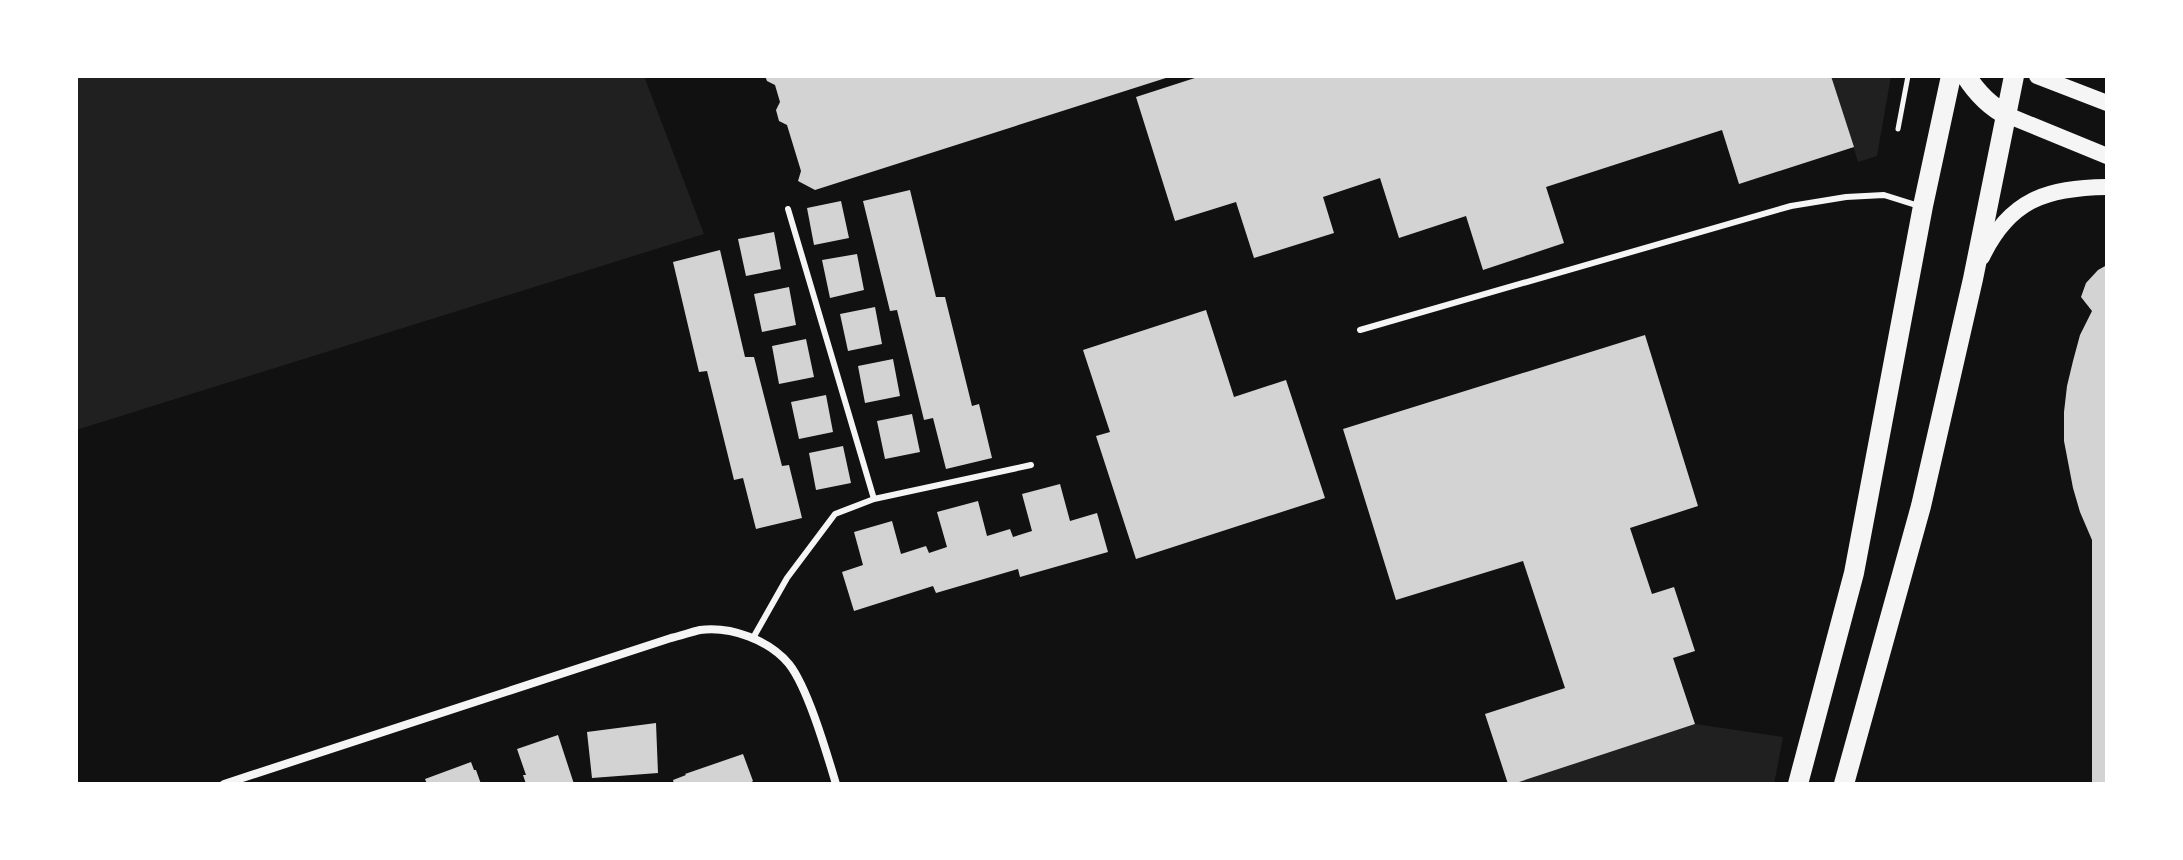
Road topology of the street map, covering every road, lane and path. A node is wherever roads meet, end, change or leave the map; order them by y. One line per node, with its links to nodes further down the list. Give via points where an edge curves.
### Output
1 (1908, 76): 8 (path)
2 (1951, 76): 11 (main road)
3 (1966, 76): 7 (main road, via 1988,104)
4 (2014, 76): 7 (main road)
5 (2037, 76): 6 (main road)
6 (2107, 103)
7 (2007, 115): 9 (main road); 13 (main road)
8 (1898, 129)
9 (2107, 156)
10 (2107, 187): 13 (main road, via 2055,191 2023,205 1991,239)
11 (1923, 206): 14 (lane, via 1884,195 1791,206); 20 (main road, via 1854,573)
12 (788, 209): 16 (lane)
13 (1973, 279): 21 (main road, via 1921,506)
14 (1360, 330)
15 (1031, 465): 16 (lane)
16 (874, 499): 17 (lane, via 835,514 787,578)
17 (753, 638): 18 (street, via 702,630 671,638); 19 (street, via 789,664)
18 (224, 784)
19 (836, 784)
20 (1798, 784)
21 (1844, 784)

